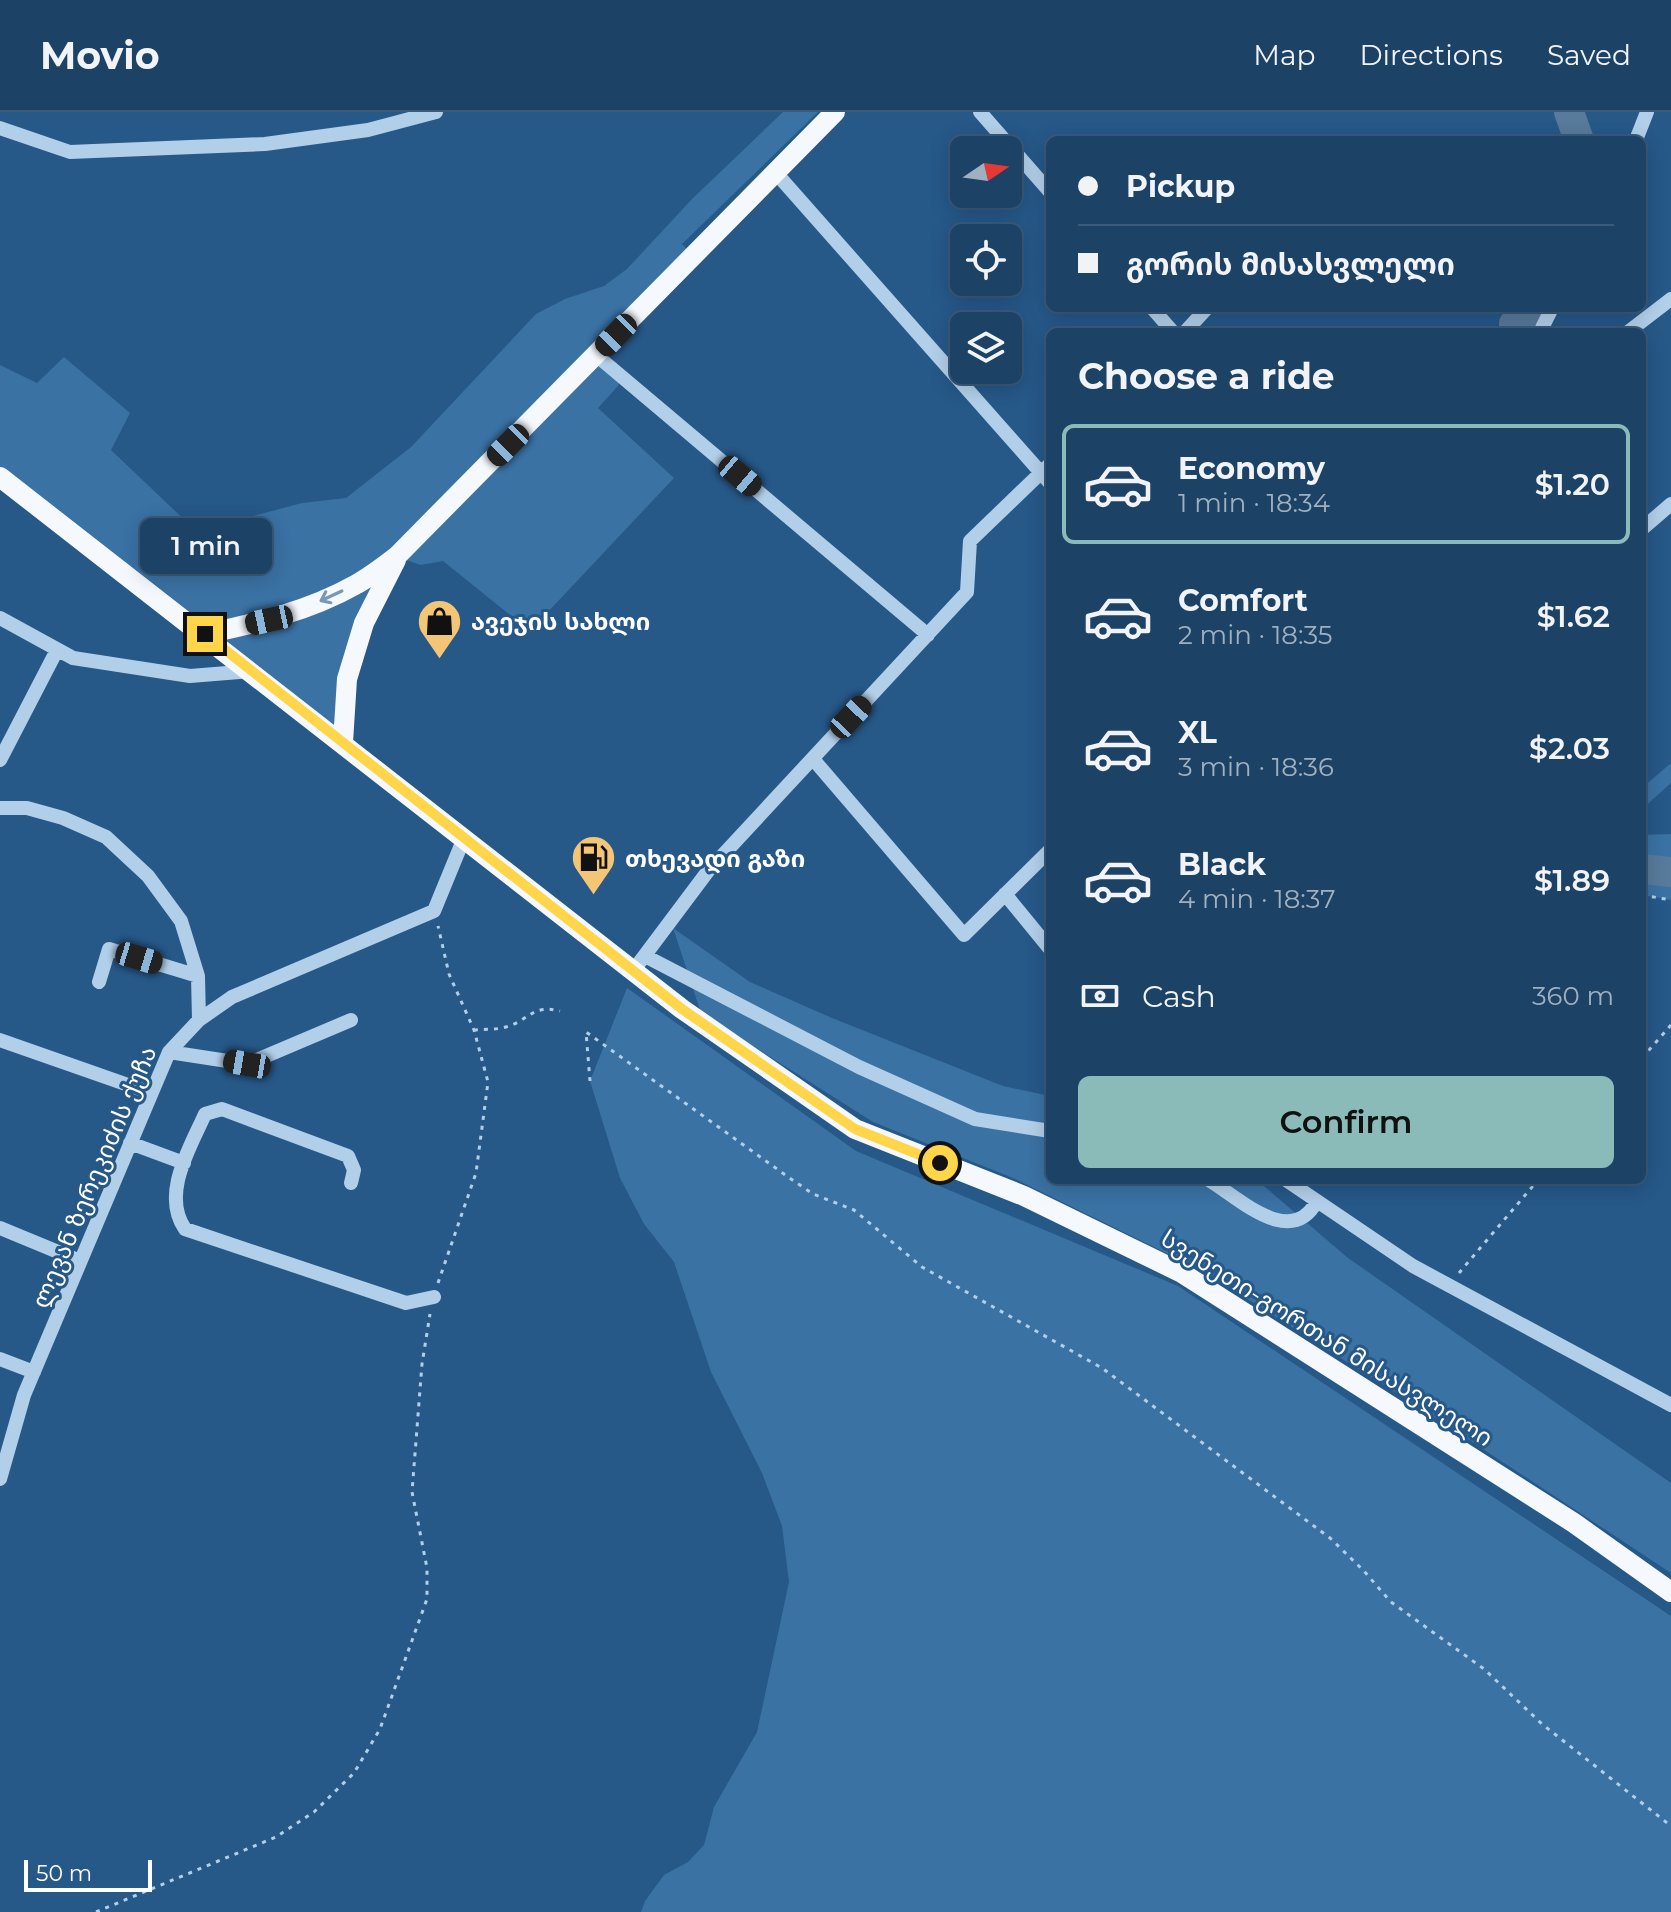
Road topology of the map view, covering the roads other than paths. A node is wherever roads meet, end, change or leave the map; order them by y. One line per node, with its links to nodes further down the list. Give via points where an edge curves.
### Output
1 (436, 112): 5 (street, via 368,130 265,144 70,152)
2 (835, 112): 7 (main road)
3 (980, 112): 8 (street)
4 (1647, 112): 6 (street)
5 (0, 128)
6 (1638, 136)
7 (776, 173): 15 (main road); 16 (street)
8 (1046, 187)
9 (1671, 299): 14 (street)
10 (1156, 312): 12 (street)
11 (1203, 312): 13 (street)
12 (1170, 328)
13 (1189, 328)
14 (1633, 328)
15 (596, 355): 21 (main road); 24 (street)
16 (1046, 472)
17 (1046, 474): 24 (street, via 970,541 967,592)
18 (0, 477): 23 (main road, სვენეთი-გორთან მისასვლელი)
19 (1671, 504): 20 (street)
20 (1646, 526)
21 (397, 556): 23 (main road, one-way to 23, via 356,585 317,603); 27 (main road, via 364,623 347,679)
22 (0, 618): 25 (street)
23 (205, 634): 26 (main road, სვენეთი-გორთან მისასვლელი)
24 (928, 635): 28 (street)
25 (57, 650): 26 (street, via 73,658 190,676); 29 (street)
26 (252, 671): 27 (main road, სვენეთი-გორთან მისასვლელი)
27 (343, 742): 31 (main road, სვენეთი-გორთან მისასვლელი)
28 (813, 759): 33 (street, via 964,935); 35 (street, via 708,871)
29 (0, 760)
30 (0, 808): 36 (street, via 27,808 106,837 148,876 181,921)
31 (464, 838): 35 (main road, სვენეთი-გორთან მისასვლელი); 38 (street, ლევან ზერეკიძის ქუჩა, via 434,911 243,992)
32 (1046, 854): 33 (street)
33 (1005, 894): 34 (street)
34 (1046, 944)
35 (639, 963): 43 (street, via 975,1119); 58 (main road, სვენეთი-გორთან მისასვლელი, via 682,1009 855,1129 1024,1196 1182,1273 1574,1523)
36 (198, 976): 37 (street, via 109,949); 38 (street)
37 (99, 982)
38 (199, 1020): 41 (street, ლევან ზერეკიძის ქუჩა)
39 (351, 1020): 41 (street, via 247,1064)
40 (0, 1040): 42 (street)
41 (169, 1052): 42 (street, ლევან ზერეკიძის ქუჩა)
42 (151, 1093): 44 (street, ლევან ზერეკიძის ქუჩა)
43 (1046, 1130)
44 (130, 1143): 45 (street); 51 (street, ლევან ზერეკიძის ქუჩა)
45 (184, 1163): 46 (street, via 205,1114 222,1109 348,1156 354,1170); 52 (street, via 176,1196 185,1229 406,1303)
46 (351, 1183)
47 (1215, 1184): 49 (street, via 1282,1222 1302,1220)
48 (1292, 1184): 49 (street)
49 (1317, 1201): 55 (street, via 1413,1266)
50 (0, 1228): 51 (street)
51 (80, 1261): 54 (street, ლევან ზერეკიძის ქუჩა)
52 (434, 1297)
53 (0, 1359): 54 (street)
54 (34, 1372): 56 (street, ლევან ზერეკიძის ქუჩა)
55 (1671, 1405)
56 (6, 1442): 57 (street, ლევან ზერეკიძის ქუჩა)
57 (0, 1479)
58 (1671, 1592)

